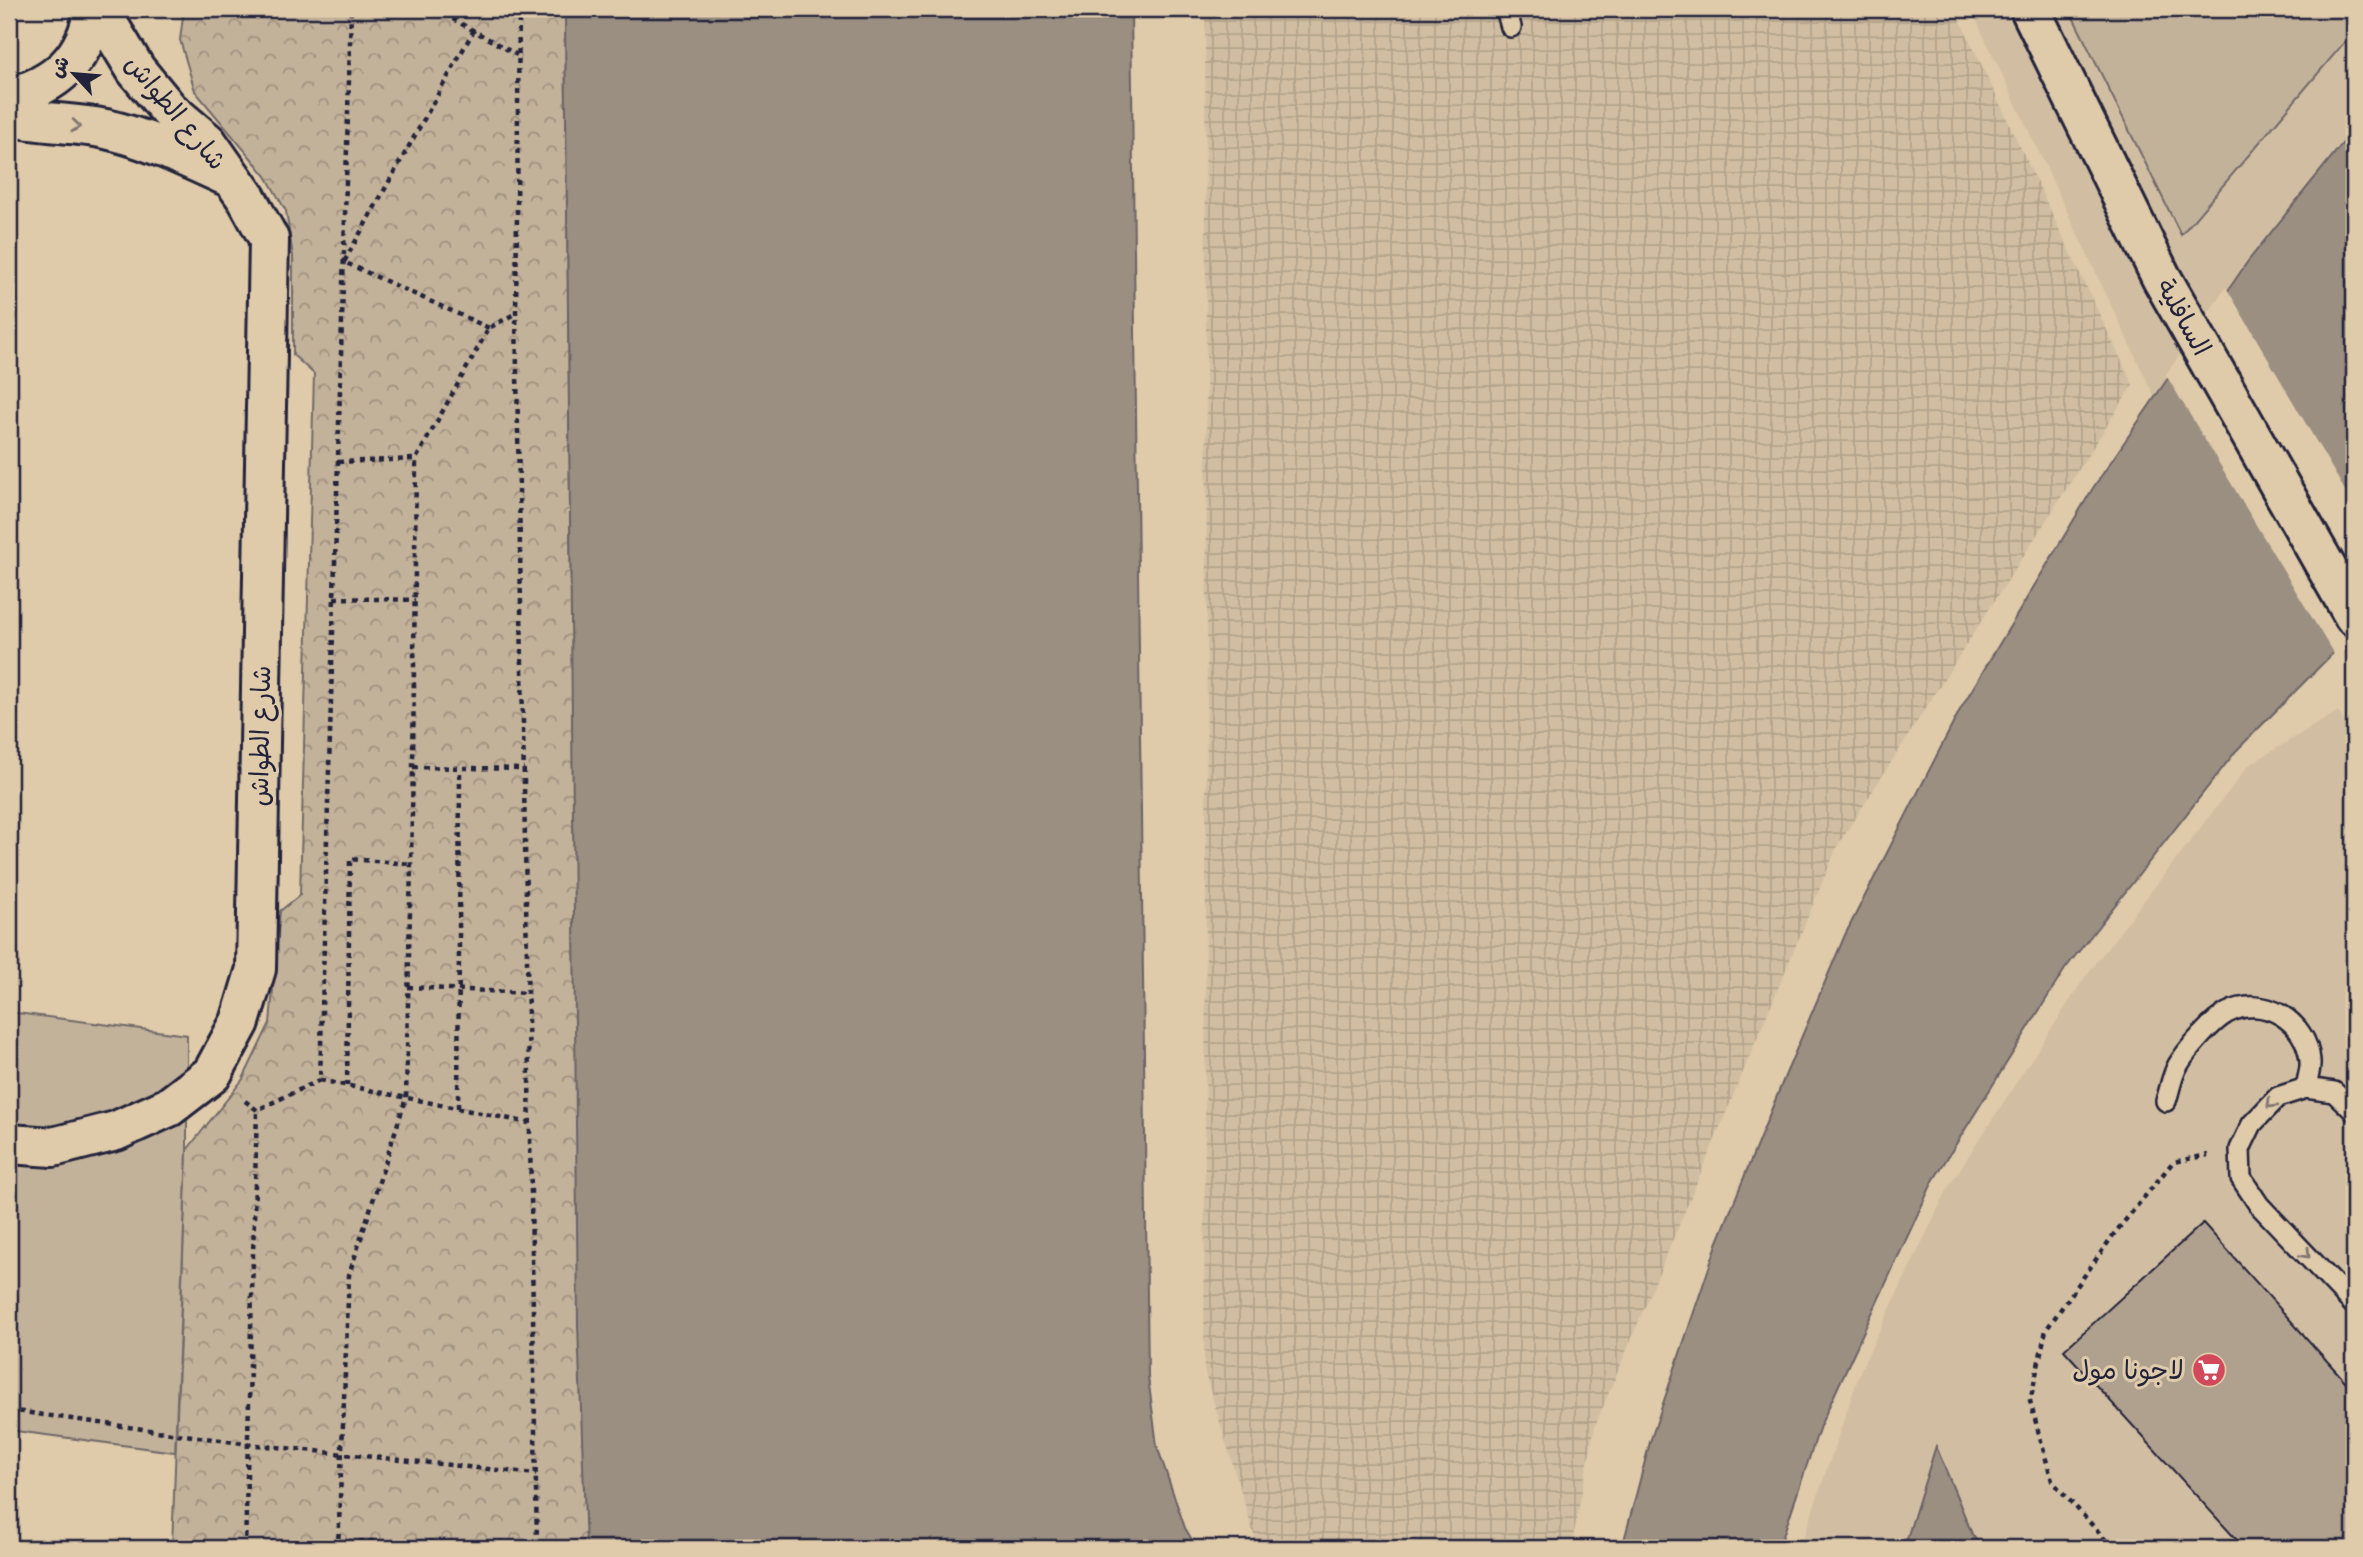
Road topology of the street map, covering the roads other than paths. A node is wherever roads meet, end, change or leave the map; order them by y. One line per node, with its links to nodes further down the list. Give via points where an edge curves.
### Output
1 (96, 9): 3 (street, via 82,47 68,66 30,92); 5 (street, شارع الطواش, via 135,70 169,110 207,142)
2 (2030, 9): 6 (street, السافلية, via 2161,277)
3 (9, 97)
4 (9, 116): 5 (street, شارع الطواش, one-way to 5, via 103,128 140,138)
5 (232, 178): 10 (street, شارع الطواش, via 269,239 270,259 256,969 240,1022 212,1074 169,1107 116,1131 53,1147)
6 (2354, 616)
7 (2306, 1088): 8 (lane, via 2310,1061 2302,1033 2283,1014 2253,1007 2227,1013 2200,1037 2178,1066); 9 (lane, via 2334,1092); 11 (lane, one-way to 11, via 2278,1097 2252,1124 2240,1149 2241,1178 2259,1205)
8 (2166, 1101)
9 (2354, 1111)
10 (9, 1144)
11 (2354, 1305)

